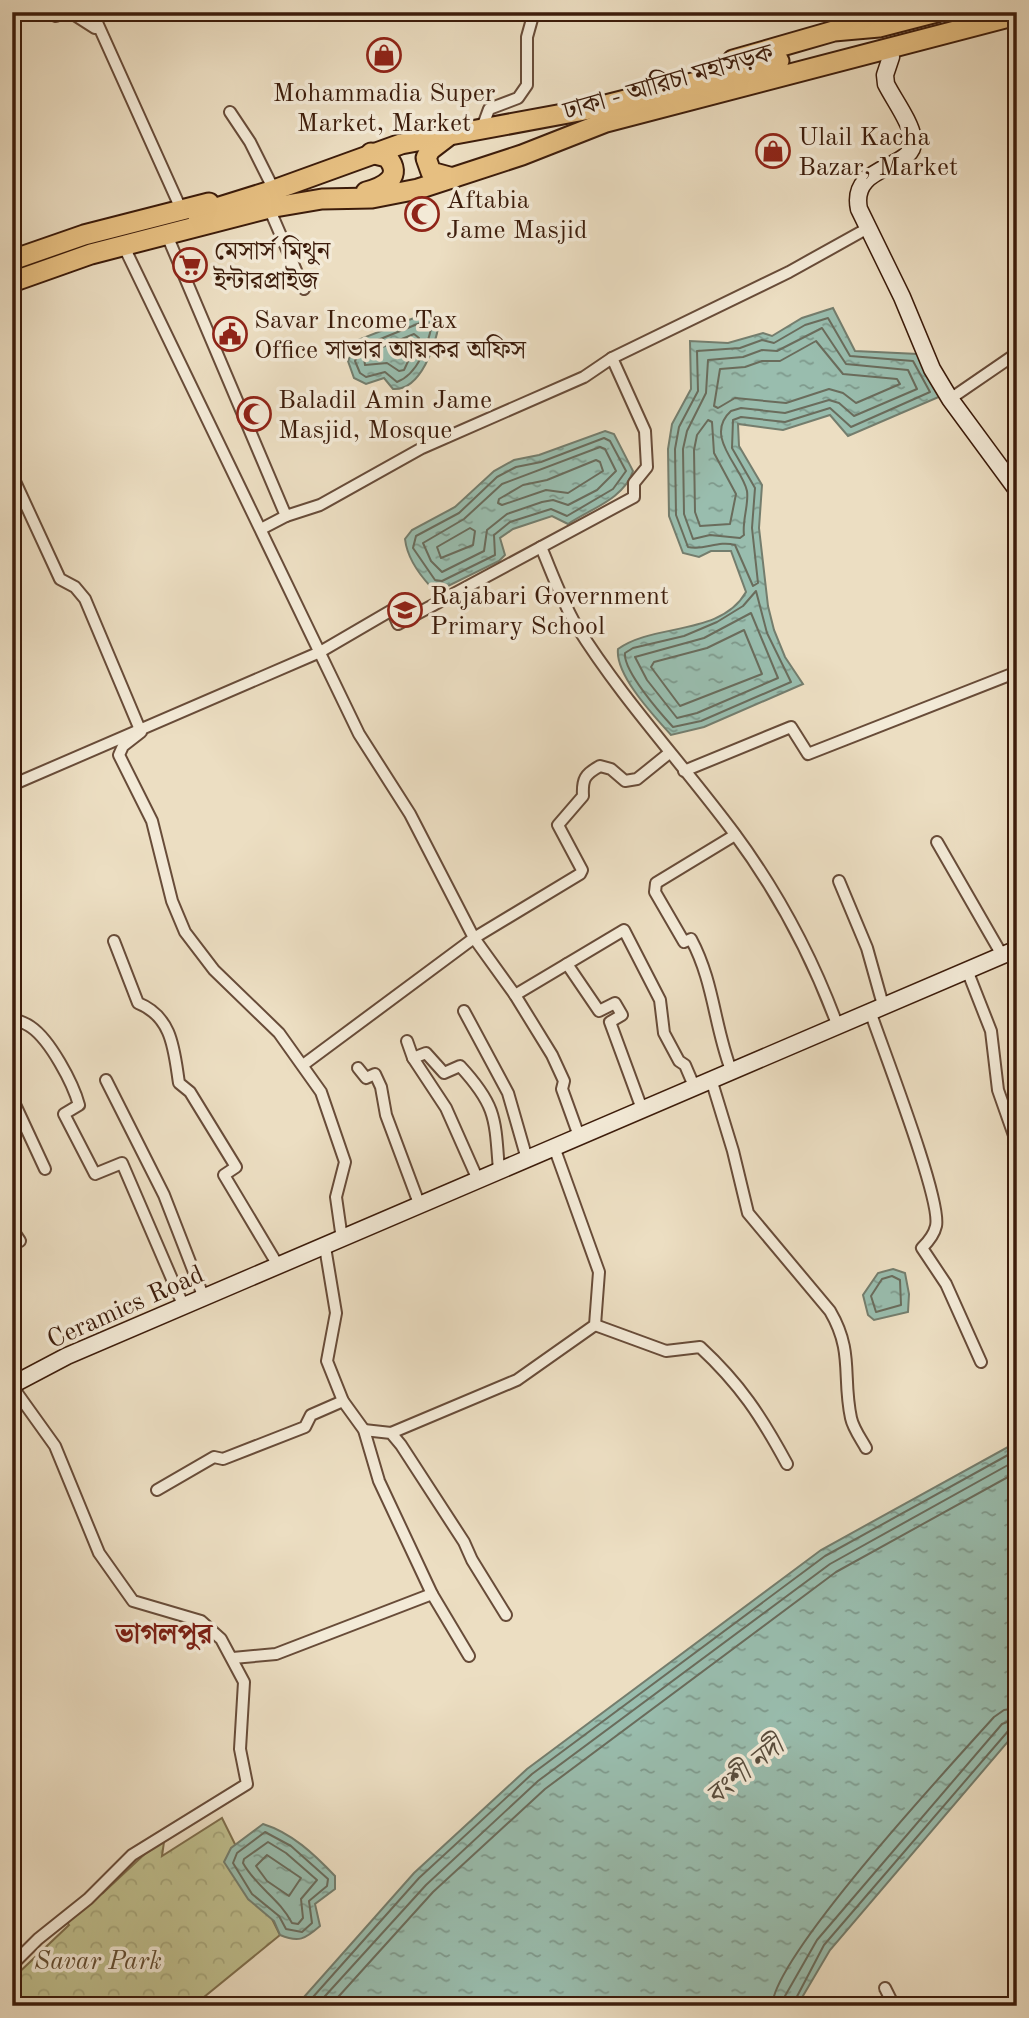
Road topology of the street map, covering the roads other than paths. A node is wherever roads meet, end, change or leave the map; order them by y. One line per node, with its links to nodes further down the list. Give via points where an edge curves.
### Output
1 (47, 12): 2 (street, via 57,16)
2 (69, 12): 9 (street)
3 (99, 12): 9 (street)
4 (534, 12): 14 (street, via 527,37 527,85 518,98 489,109)
5 (937, 12): 11 (highway, via 879,27 834,31 618,94)
6 (975, 12): 11 (highway, ঢাকা - আরিচা মহাসড়ক)
7 (1017, 15): 13 (highway, ঢাকা - আরিচা মহাসড়ক)
8 (1017, 26): 10 (highway)
9 (95, 28): 20 (street, via 94,18)
10 (891, 57): 13 (highway, via 645,120); 22 (street, via 886,84 913,141 904,157 861,184 857,197)
11 (590, 109): 14 (highway, ঢাকা - আরিচা মহাসড়ক)
12 (230, 112): 18 (street, via 250,142)
13 (606, 122): 17 (highway, ঢাকা - আরিচা মহাসড়ক)
14 (482, 128): 15 (highway, ঢাকা - আরিচা মহাসড়ক)
15 (453, 134): 16 (highway, ঢাকা - আরিচা মহাসড়ক); 17 (highway, via 426,158 431,172)
16 (371, 153): 18 (highway, ঢাকা - আরিচা মহাসড়ক); 19 (highway, via 387,156 393,163 392,179)
17 (453, 178): 19 (highway, ঢাকা - আরিচা মহাসড়ক, via 394,195)
18 (265, 198): 19 (highway, ঢাকা - আরিচা মহাসড়ক); 20 (highway); 21 (highway, ঢাকা - আরিচা মহাসড়ক); 26 (highway, ঢাকা - আরিচা মহাসড়ক); 28 (street)
19 (342, 198)
20 (181, 209): 25 (highway)
21 (230, 218): 23 (highway); 27 (highway, ঢাকা - আরিচা মহাসড়ক, via 91,254)
22 (868, 228): 31 (street); 32 (street)
23 (169, 240): 24 (highway); 35 (street)
24 (127, 253): 29 (highway); 36 (street)
25 (12, 260)
26 (12, 272)
27 (12, 282)
28 (304, 289)
29 (12, 291)
30 (1017, 353): 32 (street)
31 (612, 358): 35 (street, via 584,377 422,448 320,505); 37 (street, via 645,430 647,467 634,483 634,497)
32 (950, 399): 34 (street)
33 (12, 475): 40 (street, via 60,579 85,599)
34 (1017, 491)
35 (286, 516): 36 (street)
36 (263, 528): 38 (street)
37 (541, 547): 38 (street, via 397,624 392,610); 41 (street, via 575,624)
38 (320, 652): 40 (street); 47 (street, via 359,734 410,814)
39 (1017, 672): 42 (street, via 808,754 791,727)
40 (141, 732): 43 (street); 59 (street, via 119,755 152,821 172,901 185,932 214,970 279,1033)
41 (668, 754): 42 (street); 47 (street, via 637,779 625,781 600,766 587,773 583,796 558,825 580,874)
42 (684, 771): 44 (street)
43 (12, 785)
44 (735, 835): 56 (street, via 777,897); 61 (street, via 656,883 655,892 684,942 691,939 706,967 717,1010 714,1019)
45 (937, 842): 49 (street)
46 (839, 881): 53 (street, via 867,948)
47 (474, 938): 52 (street); 59 (street)
48 (114, 941): 79 (street, via 138,1003 161,1018 172,1037 179,1083 190,1092 236,1167 224,1175)
49 (1010, 952): 51 (street, Ceramics Road)
50 (567, 964): 52 (street); 64 (street, via 624,930 660,1000 664,1033); 66 (street, via 599,1011 615,1003 622,1015 610,1022)
51 (967, 970): 53 (street, Ceramics Road); 68 (street, via 991,1031 998,1090)
52 (515, 995): 67 (street, via 564,1081 562,1089)
53 (877, 1008): 56 (street, Ceramics Road); 83 (street, via 931,1185 937,1223 922,1248 946,1284)
54 (464, 1011): 70 (street, via 508,1093)
55 (12, 1018): 81 (street, via 31,1026 74,1088 79,1105 64,1114 95,1174 121,1163)
56 (837, 1024): 61 (street, Ceramics Road)
57 (407, 1041): 58 (street)
58 (413, 1058): 72 (street, via 426,1053 444,1073 460,1066 475,1082 495,1116); 73 (street, via 446,1108)
59 (303, 1065): 76 (street, via 321,1092 345,1161 335,1197)
60 (358, 1068): 74 (street, via 366,1078 375,1074 381,1087 386,1115)
61 (731, 1070): 62 (street, Ceramics Road)
62 (710, 1079): 64 (street, Ceramics Road); 88 (street, via 748,1213 840,1328 846,1347 851,1420)
63 (106, 1080): 80 (street, via 164,1195)
64 (694, 1086): 66 (street, Ceramics Road)
65 (12, 1098): 71 (street)
66 (642, 1109): 67 (street, Ceramics Road)
67 (579, 1136): 69 (street, Ceramics Road)
68 (1017, 1144)
69 (554, 1147): 70 (street, Ceramics Road); 82 (street, via 599,1272)
70 (527, 1159): 72 (street, Ceramics Road)
71 (45, 1169)
72 (499, 1171): 73 (street, Ceramics Road)
73 (478, 1180): 74 (street, Ceramics Road)
74 (420, 1206): 76 (street, Ceramics Road)
75 (12, 1229): 77 (street)
76 (342, 1240): 78 (street, Ceramics Road)
77 (20, 1241)
78 (325, 1247): 79 (street, Ceramics Road); 85 (street, via 337,1313 327,1362)
79 (279, 1268): 80 (street, Ceramics Road)
80 (204, 1298): 81 (street, Ceramics Road)
81 (184, 1307): 84 (street, Ceramics Road, via 67,1356)
82 (594, 1325): 87 (street, via 526,1375); 89 (street, via 666,1351 700,1347 732,1376)
83 (981, 1362)
84 (12, 1386): 94 (street, via 55,1446 99,1553 133,1601 201,1621)
85 (343, 1401): 86 (street); 90 (street, via 311,1415 305,1427 223,1459 214,1457)
86 (364, 1430): 87 (street); 91 (street, via 379,1481)
87 (391, 1433): 92 (street)
88 (866, 1448)
89 (787, 1464)
90 (157, 1490)
91 (432, 1594): 93 (street); 94 (street, via 276,1654)
92 (506, 1615)
93 (469, 1656)
94 (233, 1658): 95 (street, via 244,1682 240,1749 247,1784 132,1855)
95 (12, 1965)
96 (885, 1988): 97 (street)
97 (894, 2006)

